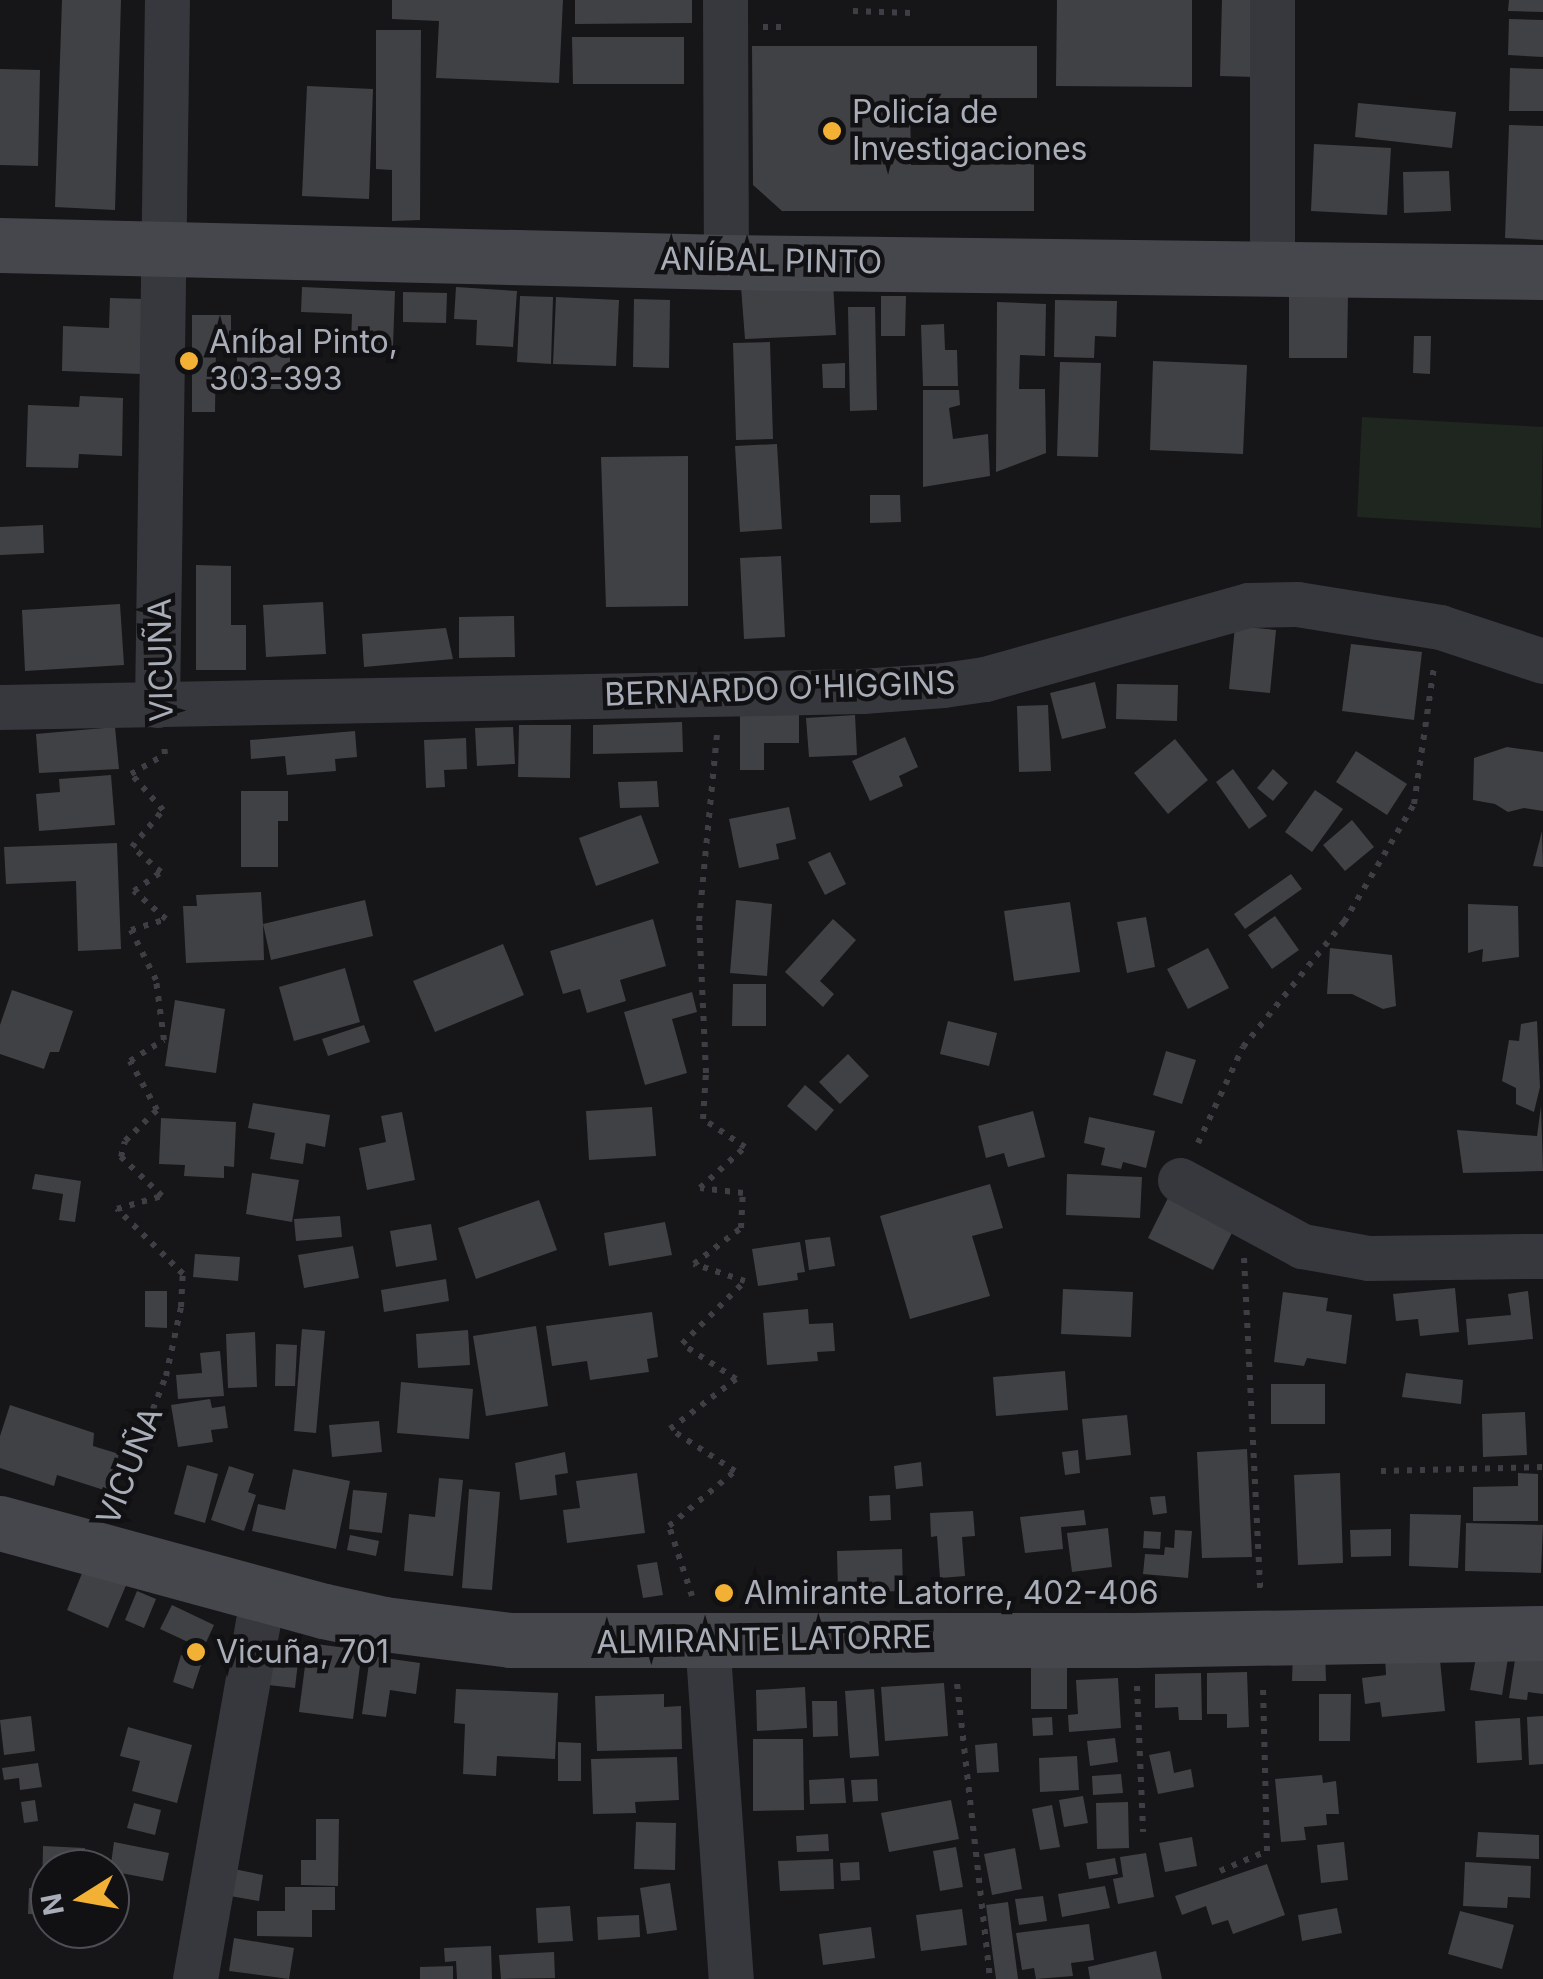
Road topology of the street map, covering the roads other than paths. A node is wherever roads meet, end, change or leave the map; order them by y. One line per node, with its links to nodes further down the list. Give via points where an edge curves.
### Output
1 (167, 0): 5 (street, VICUÑA)
2 (725, 0): 6 (street)
3 (1272, 0): 7 (street)
4 (0, 245): 5 (main road, ANÍBAL PINTO)
5 (163, 248): 6 (main road, ANÍBAL PINTO); 10 (street, VICUÑA)
6 (726, 262): 7 (main road, ANÍBAL PINTO)
7 (1272, 267): 8 (main road, ANÍBAL PINTO)
8 (1543, 272)
9 (1543, 661): 10 (street, BERNARDO O'HIGGINS, via 1440,627 1297,604 1248,605 985,679 862,692)
10 (158, 705): 11 (street, BERNARDO O'HIGGINS)
11 (0, 707)
12 (1180, 1180): 13 (street, via 1302,1246 1369,1258)
13 (1543, 1256)
14 (0, 1523): 15 (main road, ALMIRANTE LATORRE)
15 (263, 1595): 17 (main road, ALMIRANTE LATORRE, via 384,1624 511,1640); 18 (street)
16 (1543, 1633): 17 (main road, ALMIRANTE LATORRE)
17 (706, 1639): 19 (street)
18 (195, 1979)
19 (731, 1979)

